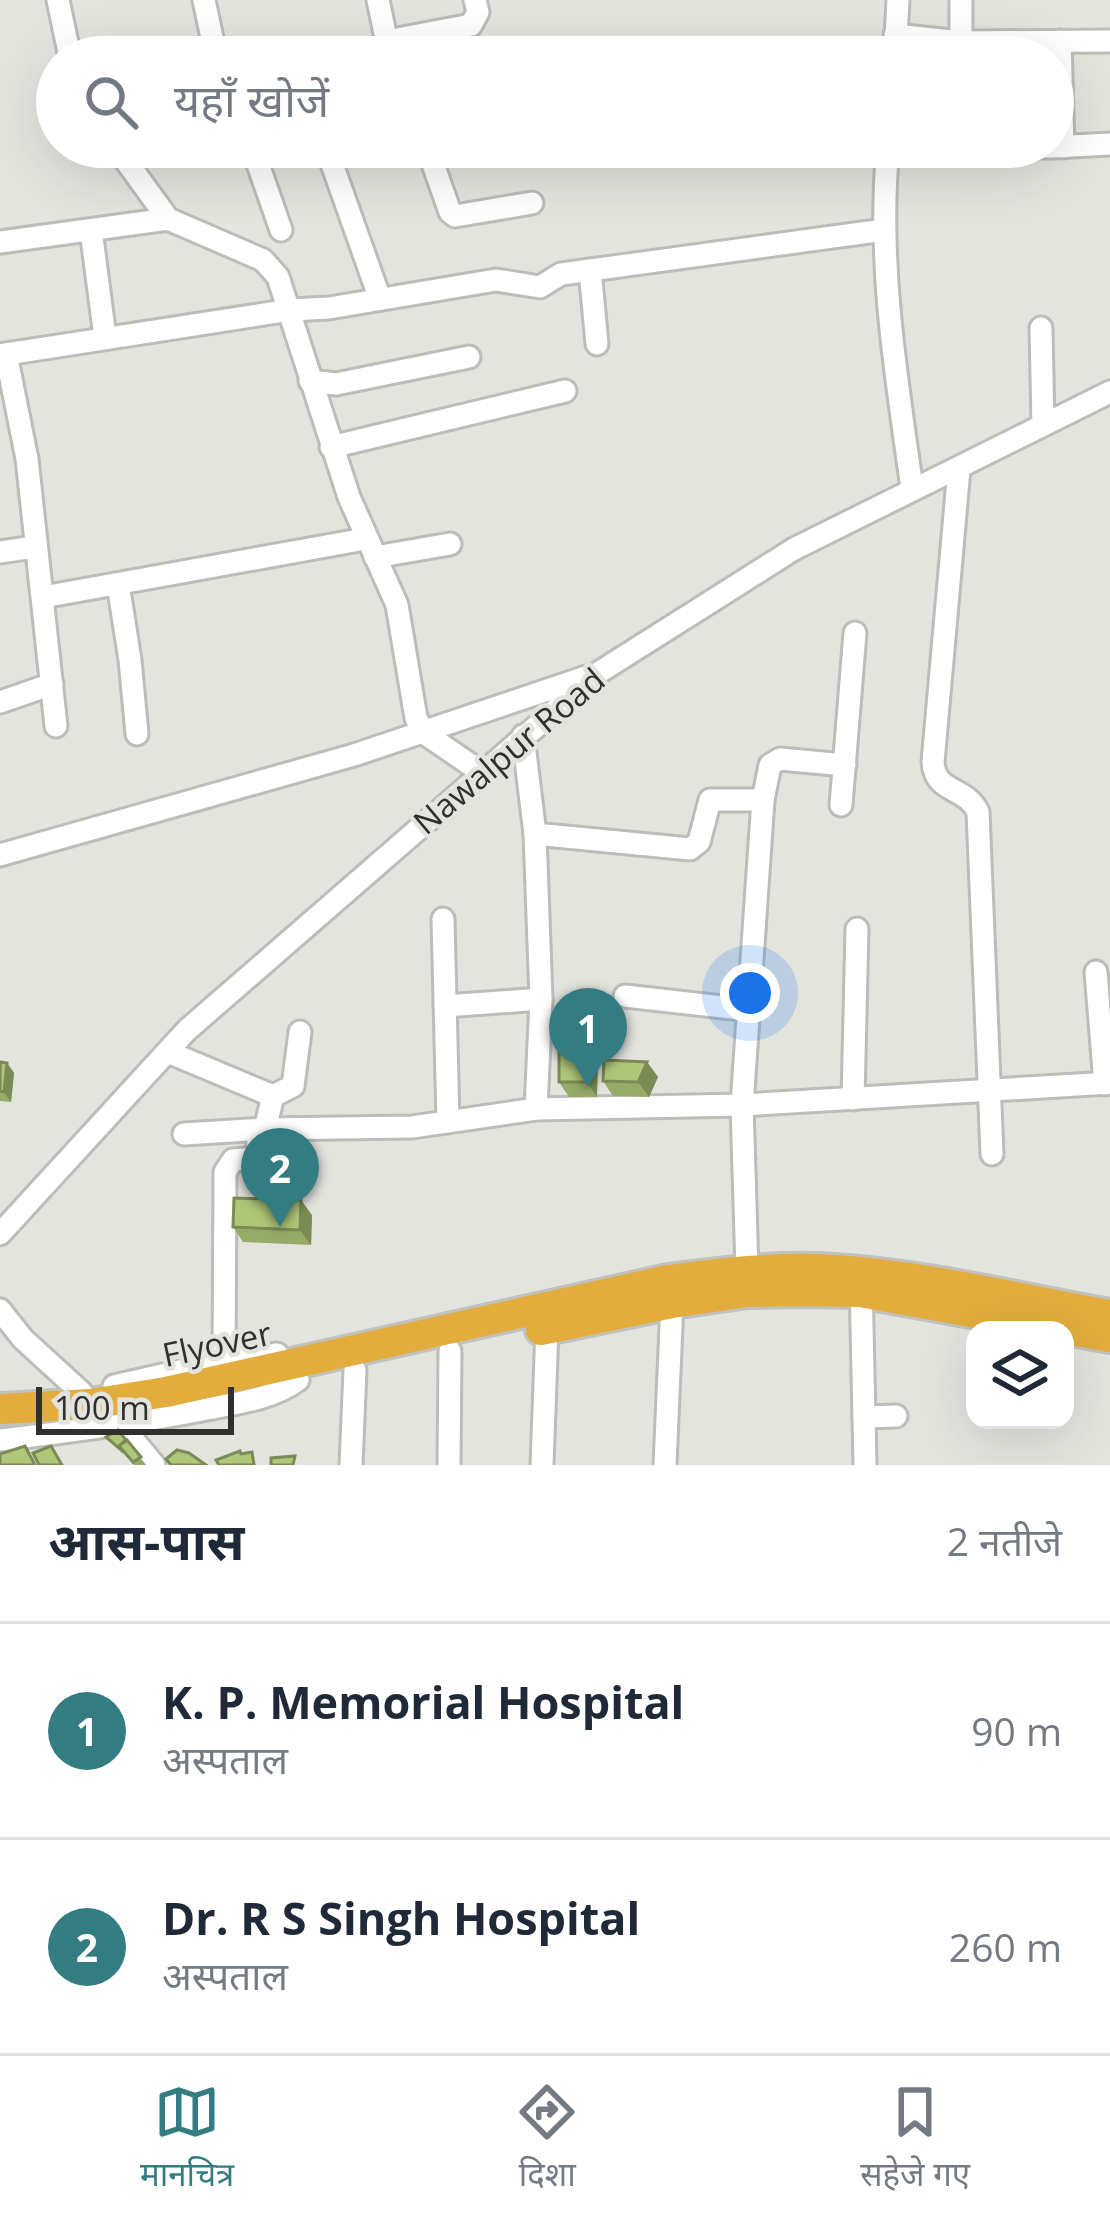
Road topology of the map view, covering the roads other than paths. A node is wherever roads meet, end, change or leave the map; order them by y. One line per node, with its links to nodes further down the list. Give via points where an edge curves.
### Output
1 (58, 0): 7 (street)
2 (204, 0): 8 (street)
3 (378, 0): 9 (street)
4 (475, 0): 10 (street, via 471,25)
5 (898, 0): 11 (street)
6 (961, 0): 12 (street)
7 (66, 36)
8 (212, 36)
9 (386, 36)
10 (433, 36)
11 (896, 36)
12 (961, 36)
13 (1074, 41): 14 (street)
14 (1110, 41)
15 (1110, 144): 16 (street)
16 (1074, 146)
17 (131, 168): 23 (street)
18 (259, 168): 25 (street)
19 (334, 168): 29 (street)
20 (434, 168): 22 (street, via 455,216)
21 (887, 168): 26 (street)
22 (532, 203)
23 (168, 219): 24 (street); 30 (street, via 263,260)
24 (91, 230): 27 (street); 32 (street)
25 (281, 230)
26 (884, 230): 28 (street); 42 (street)
27 (0, 242)
28 (590, 270): 29 (street, via 540,287 496,280); 33 (street)
29 (380, 298): 30 (street)
30 (290, 310): 32 (street); 36 (street)
31 (1041, 328): 39 (street)
32 (105, 337): 34 (street)
33 (597, 344)
34 (3, 354): 44 (street, via 26,458)
35 (469, 357): 36 (street, via 336,384)
36 (310, 381): 40 (street)
37 (565, 391): 40 (street)
38 (1110, 392): 39 (street, Nawalpur Road)
39 (1043, 425): 41 (street, Nawalpur Road)
40 (332, 446): 45 (street)
41 (959, 470): 42 (street, Nawalpur Road); 74 (street, via 933,762 941,787 967,796 978,812)
42 (912, 488): 50 (street, Nawalpur Road, via 794,548)
43 (451, 544): 45 (street)
44 (34, 547): 46 (street); 48 (street)
45 (370, 548): 47 (street); 54 (street, via 397,605)
46 (0, 552)
47 (118, 584): 48 (street); 55 (street)
48 (43, 597): 51 (street)
49 (855, 633): 57 (street)
50 (598, 673): 54 (street); 56 (street, Nawalpur Road)
51 (52, 684): 52 (street); 53 (street)
52 (0, 702)
53 (56, 726)
54 (424, 733): 58 (street); 62 (street)
55 (136, 734)
56 (523, 736): 58 (street, Nawalpur Road); 61 (street)
57 (844, 765): 59 (street, via 773,761); 60 (street)
58 (481, 772): 72 (street, Nawalpur Road)
59 (763, 800): 61 (street, via 710,800 690,849); 70 (street)
60 (842, 805)
61 (536, 834): 67 (street)
62 (0, 854)
63 (442, 919): 68 (street)
64 (857, 929): 76 (street)
65 (1096, 971): 69 (street)
66 (625, 996): 70 (street)
67 (542, 1000): 68 (street); 78 (street)
68 (445, 1006): 79 (street)
69 (1105, 1008): 73 (street)
70 (749, 1010): 77 (street)
71 (300, 1032): 75 (street, via 293,1086)
72 (168, 1052): 75 (street); 83 (street, Nawalpur Road)
73 (1108, 1083): 74 (street)
74 (989, 1094): 76 (street); 82 (street)
75 (273, 1096): 80 (street)
76 (853, 1099): 77 (street)
77 (742, 1105): 78 (street); 84 (street)
78 (536, 1109): 79 (street)
79 (448, 1122): 80 (street)
80 (265, 1129): 81 (street); 92 (street, via 256,1158 233,1160 225,1172)
81 (184, 1134)
82 (992, 1154)
83 (0, 1234)
84 (747, 1270): 85 (highway); 94 (highway, via 668,1280)
85 (861, 1282): 86 (highway); 88 (highway); 90 (highway); 99 (street)
86 (672, 1303): 89 (highway); 107 (street)
87 (0, 1310): 95 (street)
88 (1110, 1315)
89 (547, 1328): 91 (highway); 106 (street)
90 (1110, 1336)
91 (450, 1351): 93 (highway); 105 (street)
92 (224, 1361): 94 (street, via 283,1354); 95 (street)
93 (355, 1370): 94 (highway); 104 (street)
94 (302, 1371): 97 (highway, Flyover, via 90,1404); 100 (street, via 281,1393); 101 (highway, Flyover, via 103,1419)
95 (81, 1393): 96 (street)
96 (0, 1400)
97 (0, 1409)
98 (896, 1416): 99 (street)
99 (864, 1417): 108 (street)
100 (121, 1425): 102 (street); 103 (street)
101 (0, 1426)
102 (0, 1440)
103 (154, 1465)
104 (351, 1465)
105 (448, 1465)
106 (542, 1465)
107 (665, 1465)
108 (865, 1465)

